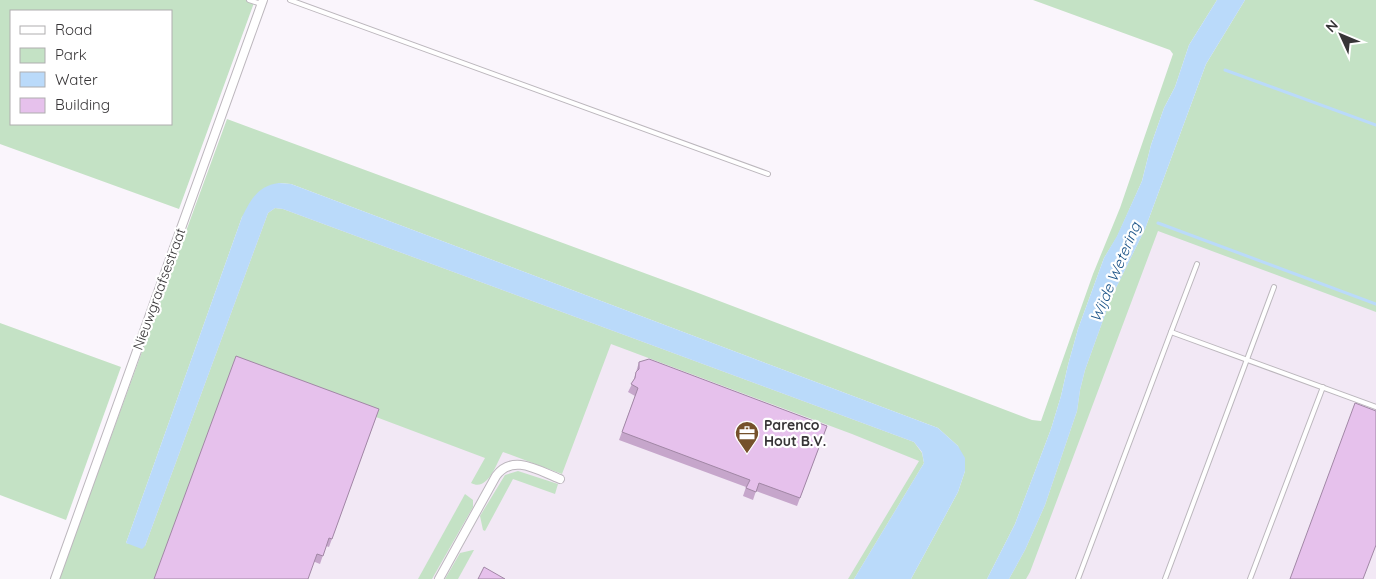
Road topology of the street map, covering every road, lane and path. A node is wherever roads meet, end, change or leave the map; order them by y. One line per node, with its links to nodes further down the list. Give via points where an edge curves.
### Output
1 (249, 0): 3 (lane)
2 (290, 0): 4 (lane)
3 (262, 2): 12 (street, Nieuwgraafsestraat)
4 (768, 174)
5 (1197, 264): 7 (lane)
6 (1274, 287): 8 (lane)
7 (1171, 332): 8 (lane); 14 (lane)
8 (1247, 360): 9 (lane); 15 (lane)
9 (1323, 388): 10 (lane); 16 (lane)
10 (1376, 407)
11 (560, 479): 13 (street, via 520,464 504,467)
12 (55, 579)
13 (439, 579)
14 (1078, 579)
15 (1165, 579)
16 (1250, 579)

